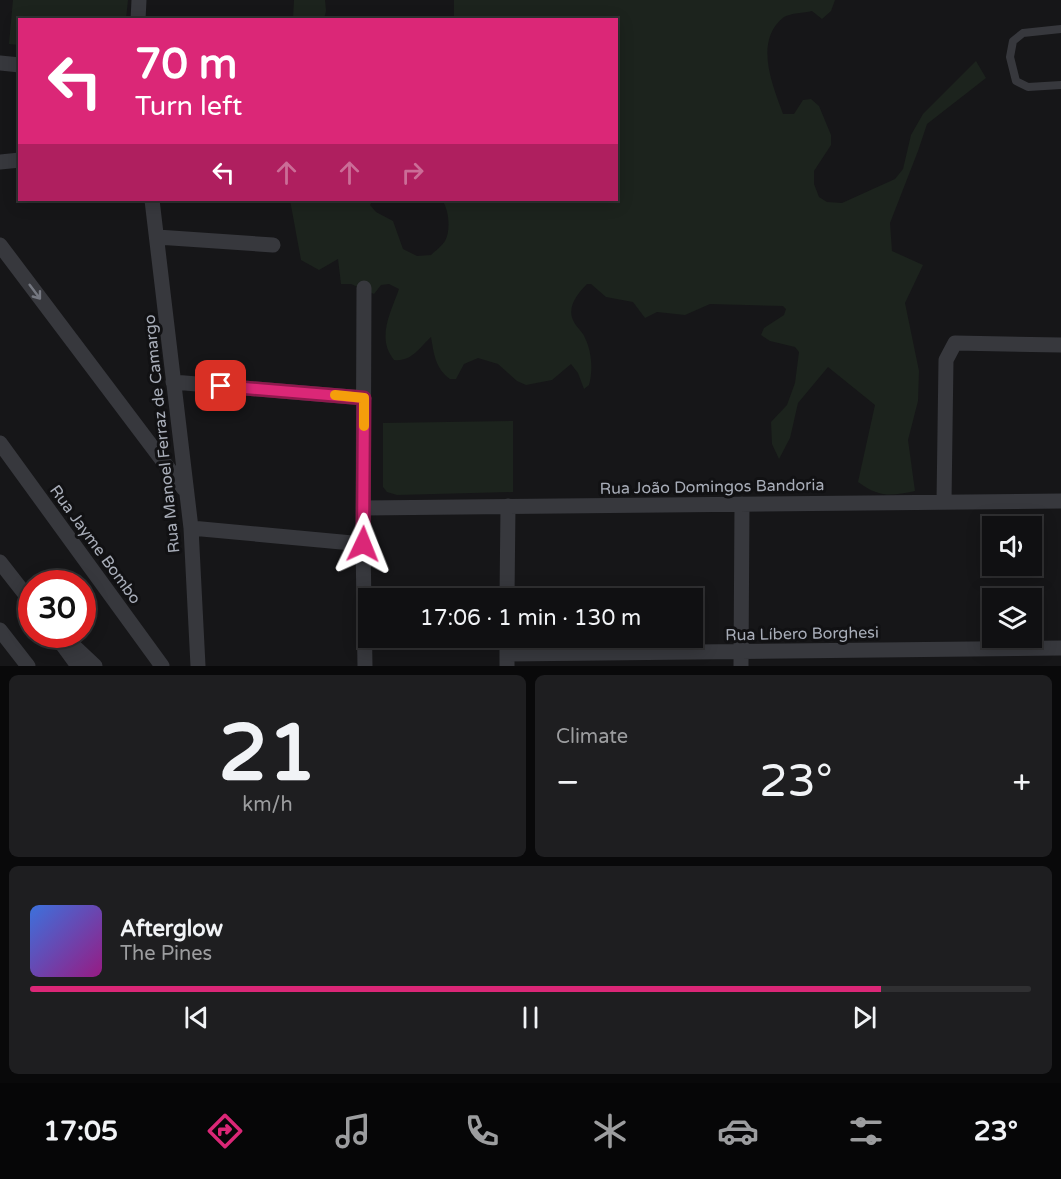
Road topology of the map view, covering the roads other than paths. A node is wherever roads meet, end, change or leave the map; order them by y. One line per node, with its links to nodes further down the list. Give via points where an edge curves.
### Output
1 (139, 0): 2 (street)
2 (138, 18)
3 (1061, 29): 6 (lane, via 1023,33 1013,41 1010,57 1016,81 1028,87)
4 (0, 63): 5 (street)
5 (18, 65)
6 (1061, 85)
7 (18, 160): 8 (street)
8 (0, 162)
9 (152, 201): 10 (street, Rua Manoel Ferraz de Camargo)
10 (158, 237): 12 (street); 15 (street, Rua Manoel Ferraz de Camargo)
11 (0, 245): 18 (street, one-way to 18)
12 (273, 245)
13 (364, 288): 16 (street)
14 (1061, 345): 20 (street, via 954,344 946,360)
15 (173, 382): 16 (street); 18 (street, Rua Manoel Ferraz de Camargo)
16 (364, 398): 23 (street)
17 (0, 443): 38 (street, Rua Jayme Bombo)
18 (185, 490): 24 (street, Rua Manoel Ferraz de Camargo)
19 (1061, 501): 20 (street, Rua João Domingos Bandoria)
20 (944, 502): 21 (street, Rua João Domingos Bandoria)
21 (742, 504): 22 (street, Rua João Domingos Bandoria); 33 (street)
22 (508, 506): 23 (street, Rua João Domingos Bandoria); 28 (street)
23 (364, 508): 25 (street)
24 (191, 528): 25 (street); 39 (street, Rua Manoel Ferraz de Camargo)
25 (363, 544): 40 (street)
26 (0, 562): 27 (street)
27 (18, 585)
28 (507, 588)
29 (0, 630): 35 (street)
30 (65, 648): 36 (street)
31 (76, 648): 37 (street)
32 (1061, 648): 33 (street, Rua Líbero Borghesi)
33 (741, 659): 34 (street, Rua Líbero Borghesi)
34 (507, 660)
35 (28, 666)
36 (78, 666)
37 (96, 666)
38 (162, 666)
39 (198, 666)
40 (365, 666)

